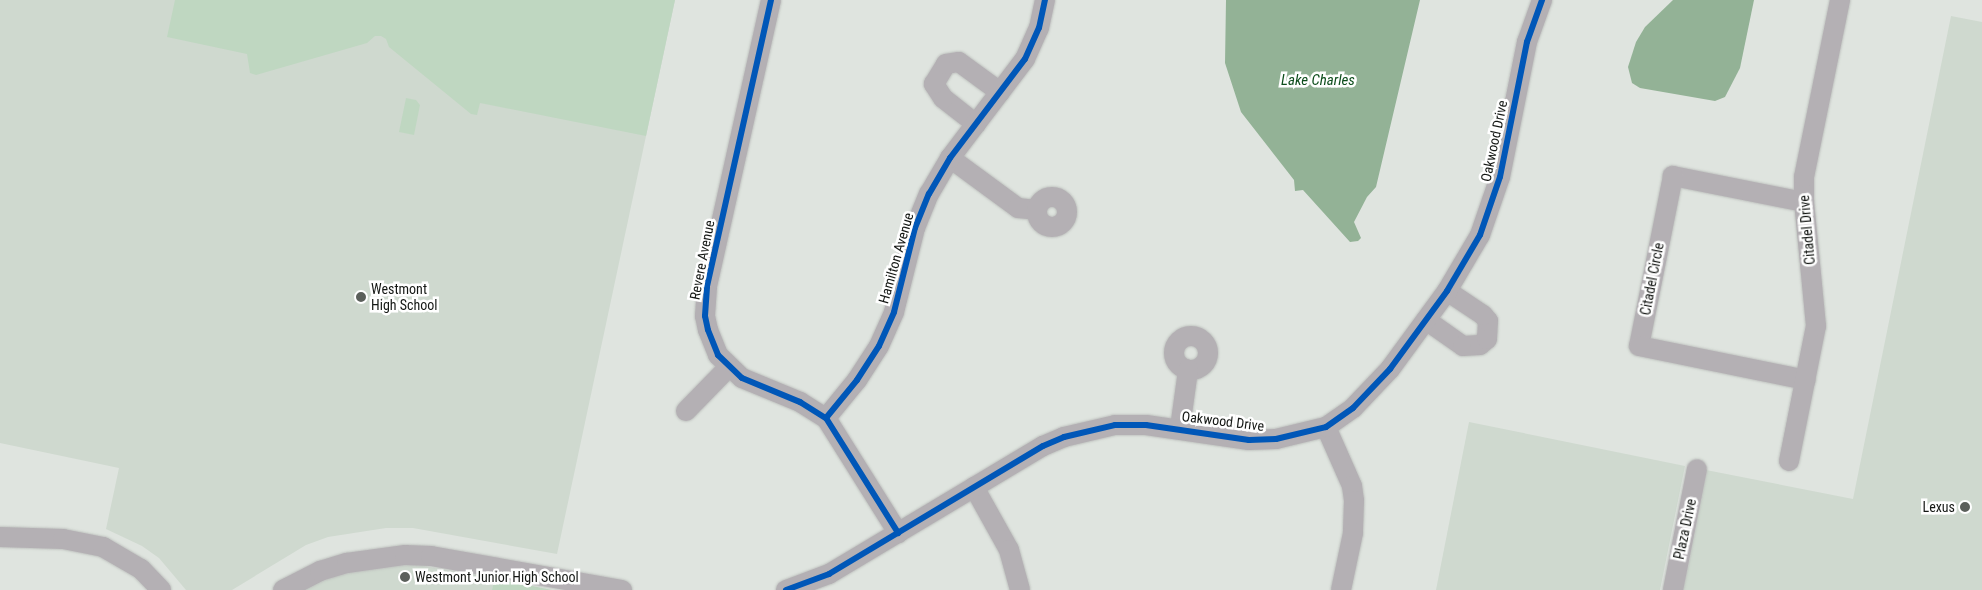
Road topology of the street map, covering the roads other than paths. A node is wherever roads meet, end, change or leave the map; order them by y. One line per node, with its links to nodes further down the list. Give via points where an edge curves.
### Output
1 (770, 0): 12 (street, Revere Avenue, via 705,301 712,343)
2 (1045, 0): 5 (street, Hamilton Avenue, via 1034,41)
3 (1542, 0): 10 (street, Oakwood Drive, via 1527,42 1495,195 1469,258)
4 (1840, 0): 8 (street, Citadel Drive, via 1804,177)
5 (1000, 92): 6 (street, Hamilton Avenue); 6 (street, via 959,62 946,64 934,84 943,98)
6 (976, 124): 7 (street, Hamilton Avenue)
7 (950, 158): 9 (street, via 1018,208); 16 (street, Hamilton Avenue, via 920,213 900,293 879,346)
8 (1804, 202): 14 (street, Citadel Drive, via 1816,326); 14 (street, Citadel Circle, via 1673,176 1639,346)
9 (1036, 210)
10 (1447, 291): 11 (street, Oakwood Drive); 11 (street, via 1483,315 1488,322 1487,339 1480,345 1463,346)
11 (1426, 320): 17 (street, Oakwood Drive, via 1371,391)
12 (728, 368): 15 (street); 16 (street, Revere Avenue, via 742,378 800,402)
13 (1188, 370): 18 (street)
14 (1806, 380): 19 (street, Citadel Drive)
15 (686, 411)
16 (826, 418): 22 (street, Revere Avenue)
17 (1326, 426): 18 (street, Oakwood Drive, via 1263,440); 29 (street, via 1352,486 1354,501 1353,532)
18 (1180, 428): 21 (street, Oakwood Drive, via 1146,424 1091,429 1043,446)
19 (1789, 461)
20 (1697, 469): 30 (street, Plaza Drive)
21 (974, 487): 22 (street, Oakwood Drive); 28 (street, via 1009,550)
22 (898, 534): 27 (street, Oakwood Drive, via 829,574)
23 (0, 537): 24 (street, via 63,538 104,547 141,568)
24 (161, 590)
25 (283, 590): 26 (street, via 320,571 347,563 405,555 431,556)
26 (622, 590)
27 (786, 590)
28 (1020, 590)
29 (1341, 590)
30 (1672, 590)

